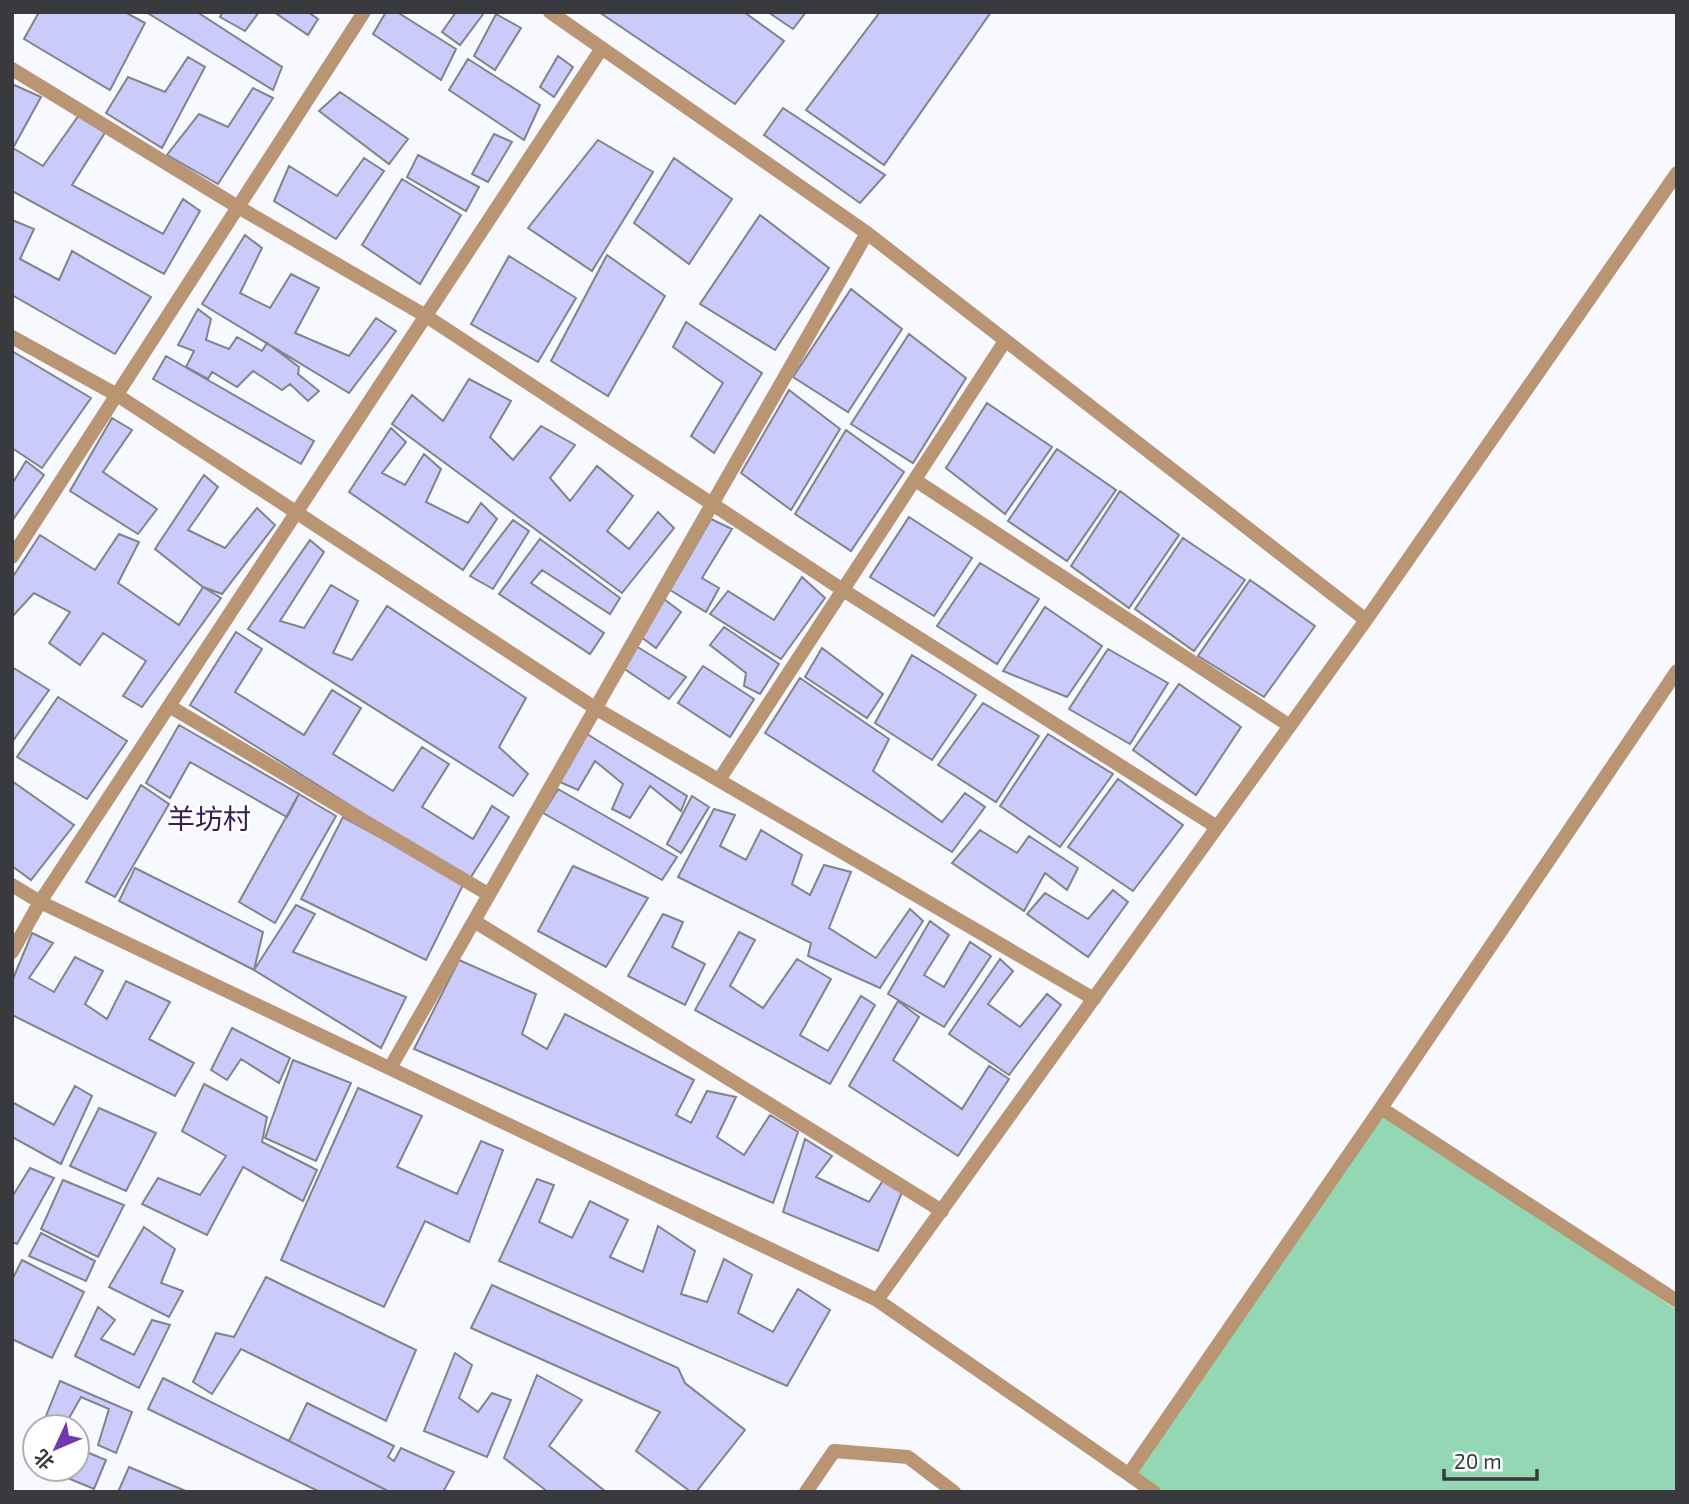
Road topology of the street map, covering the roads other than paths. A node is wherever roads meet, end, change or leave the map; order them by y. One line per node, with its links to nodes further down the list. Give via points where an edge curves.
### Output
1 (364, 12): 6 (street)
2 (550, 12): 3 (street)
3 (602, 48): 7 (street); 8 (street)
4 (12, 69): 6 (street)
5 (1677, 173): 17 (street)
6 (238, 207): 8 (street); 11 (street)
7 (867, 233): 10 (street); 13 (street)
8 (426, 316): 13 (street); 14 (street)
9 (12, 337): 11 (street)
10 (1006, 341): 12 (street); 17 (street)
11 (117, 395): 14 (street); 15 (street)
12 (915, 480): 16 (street); 21 (street)
13 (712, 504): 16 (street); 20 (street)
14 (296, 512): 19 (street); 20 (street)
15 (12, 556)
16 (843, 590): 22 (street); 23 (street)
17 (1366, 620): 21 (street)
18 (1677, 671): 31 (street)
19 (169, 706): 25 (street); 26 (street)
20 (595, 708): 22 (street); 25 (street)
21 (1290, 726): 23 (street)
22 (719, 780): 29 (street)
23 (1217, 827): 29 (street)
24 (12, 885): 26 (street)
25 (488, 894): 27 (street)
26 (40, 902): 28 (street); 30 (street)
27 (474, 921): 30 (street); 32 (street)
28 (12, 952)
29 (1094, 999): 32 (street)
30 (390, 1068): 33 (street)
31 (1381, 1108): 34 (street); 35 (street)
32 (942, 1210): 33 (street)
33 (877, 1300): 35 (street)
34 (1677, 1301)
35 (1129, 1474): 38 (street)
36 (806, 1492): 37 (street, via 834,1451 908,1457)
37 (954, 1492)
38 (1154, 1492)

